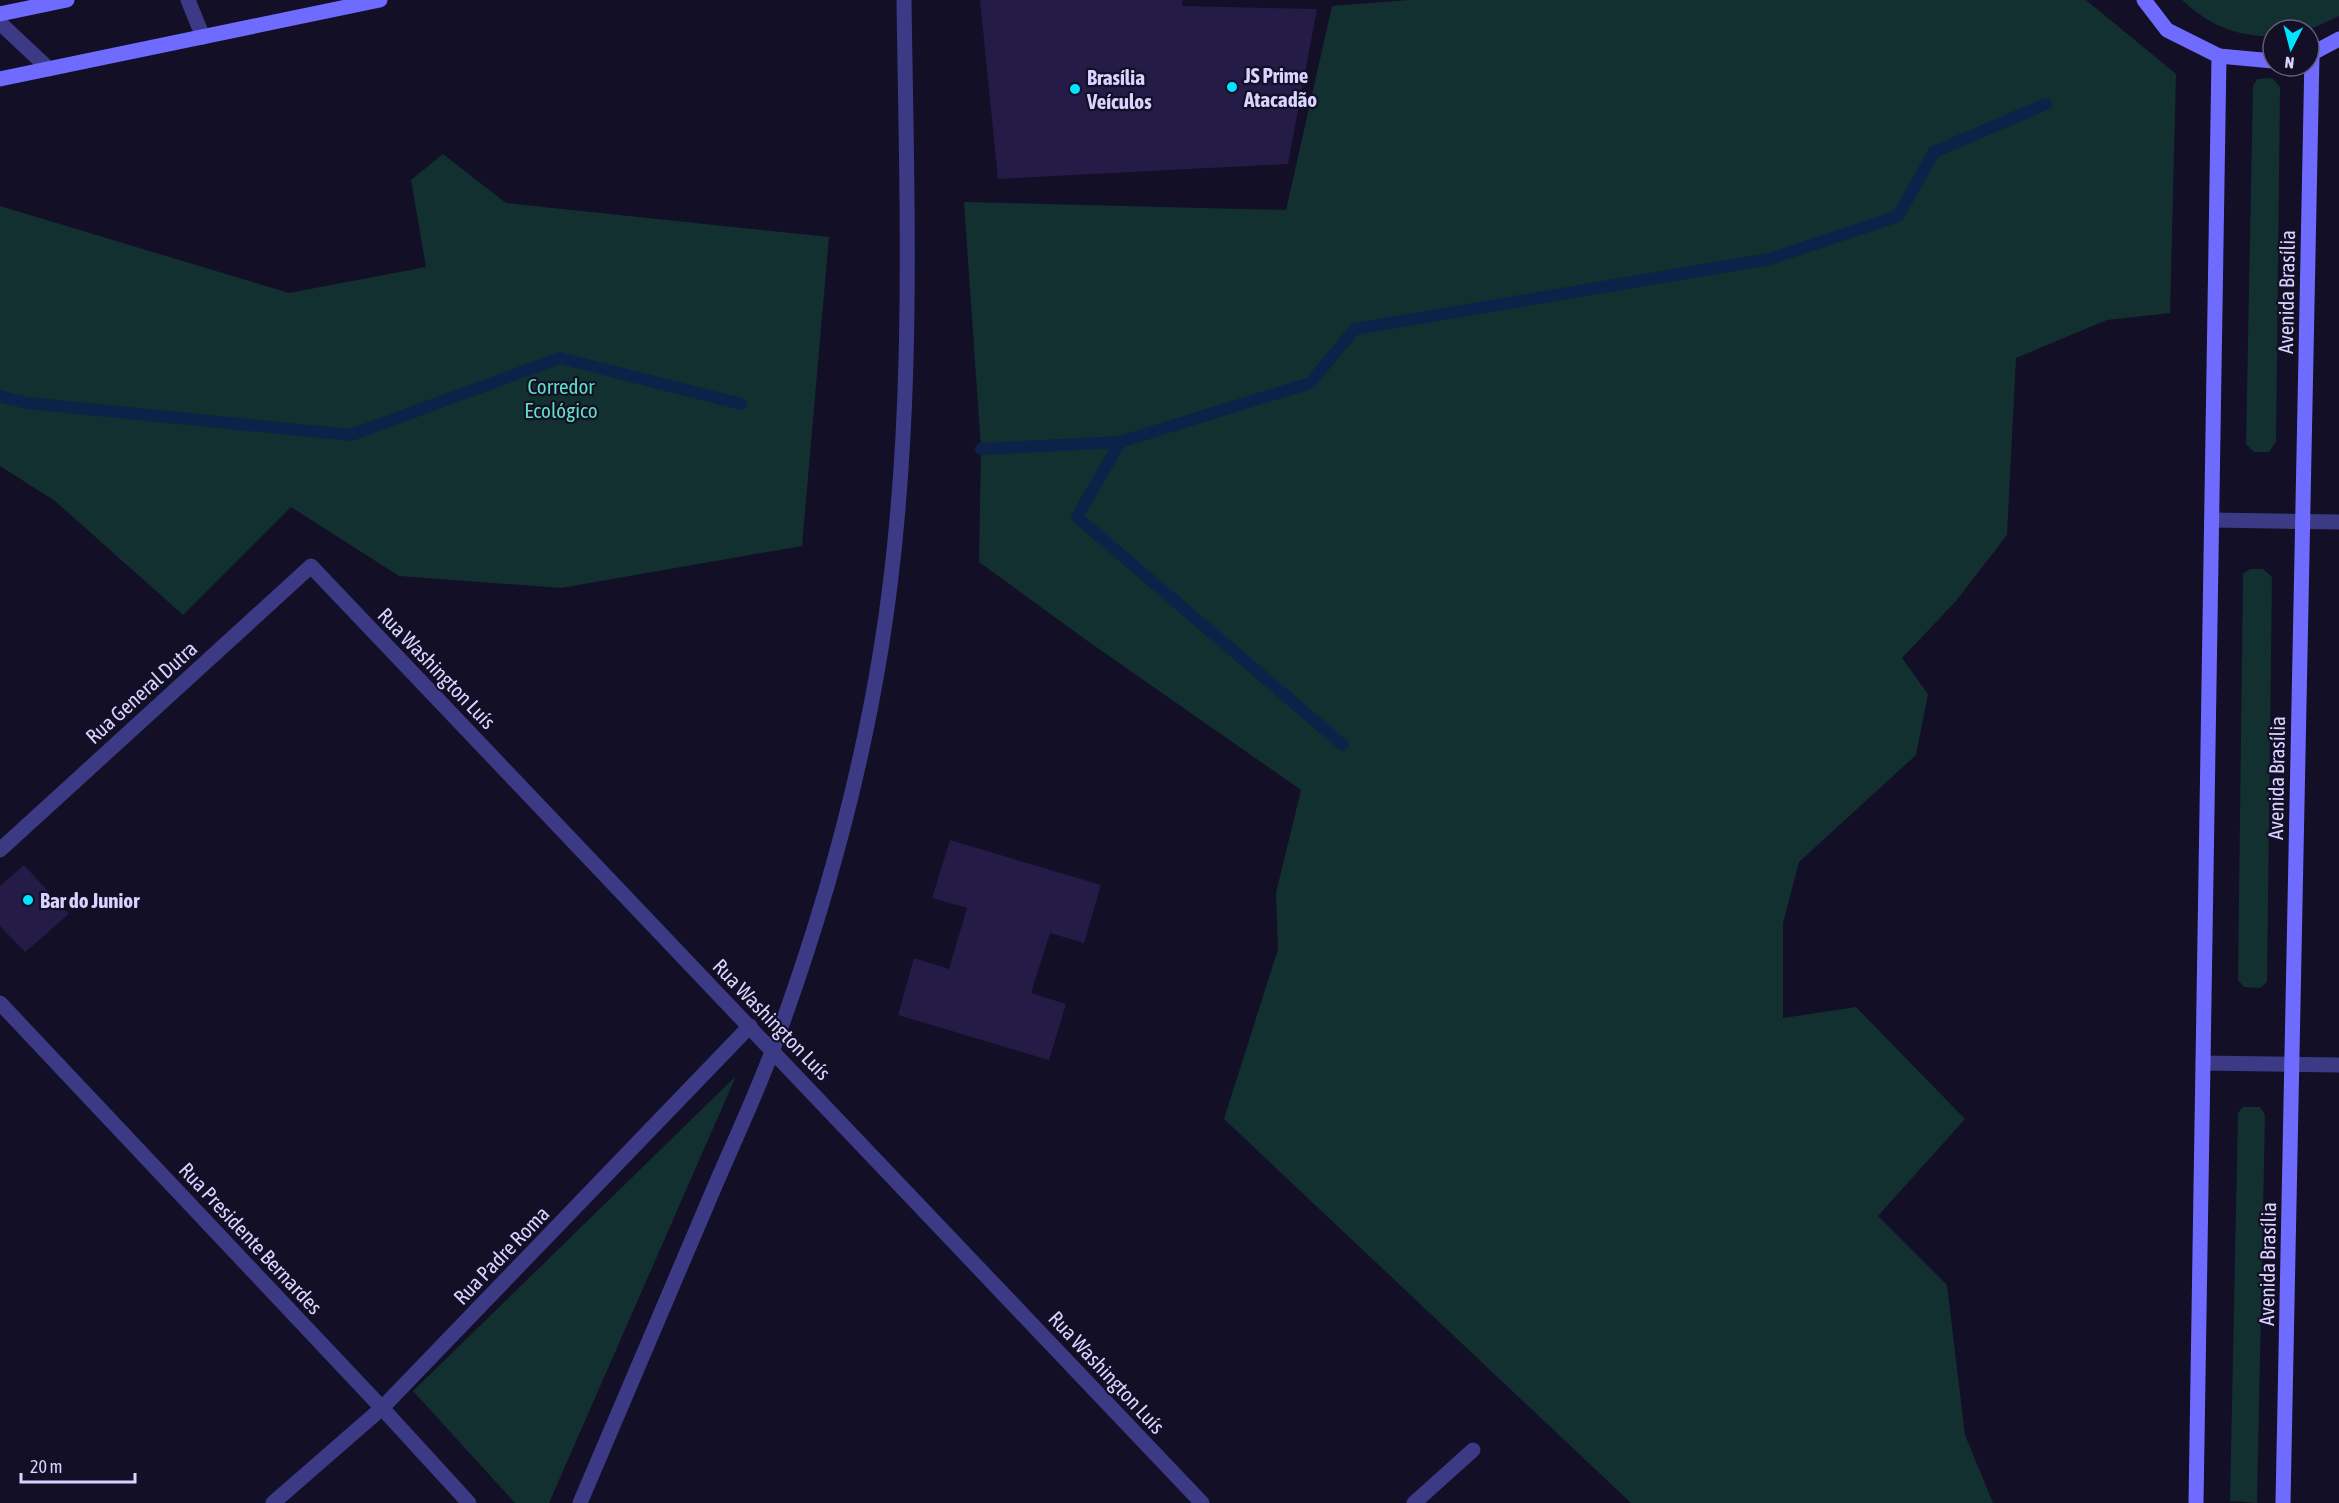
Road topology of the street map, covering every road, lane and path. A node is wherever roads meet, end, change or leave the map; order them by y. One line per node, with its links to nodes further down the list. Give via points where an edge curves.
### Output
1 (67, 0): 6 (street)
2 (188, 0): 8 (street)
3 (380, 0): 8 (street)
4 (903, 0): 23 (street, via 907,381 896,544 881,651 854,783 820,910)
5 (2144, 0): 11 (street, via 2167,30)
6 (0, 14)
7 (0, 23): 13 (street)
8 (203, 37): 13 (street)
9 (2339, 39): 10 (street)
10 (2321, 49)
11 (2219, 56): 12 (street); 16 (street)
12 (2261, 60)
13 (49, 69): 15 (street)
14 (2310, 78): 17 (street, Avenida Brasília)
15 (0, 79)
16 (2212, 520): 17 (street); 24 (street)
17 (2302, 521): 18 (street); 25 (street, Avenida Brasília)
18 (2339, 522)
19 (311, 566): 20 (street, Rua General Dutra); 22 (street, Rua Washington Luís)
20 (0, 850)
21 (0, 1003): 27 (street, Rua Presidente Bernardes)
22 (750, 1026): 23 (street, Rua Washington Luís); 27 (street, Rua Padre Roma)
23 (772, 1050): 31 (street); 32 (street, Rua Washington Luís)
24 (2203, 1063): 25 (street); 34 (street)
25 (2292, 1065): 26 (street); 35 (street, Avenida Brasília)
26 (2339, 1065)
27 (382, 1408): 29 (street, Rua Padre Roma); 30 (street, Rua Presidente Bernardes)
28 (1473, 1450): 33 (street)
29 (273, 1503)
30 (469, 1503)
31 (580, 1503)
32 (1202, 1503)
33 (1414, 1503)
34 (2196, 1503)
35 (2283, 1503)

